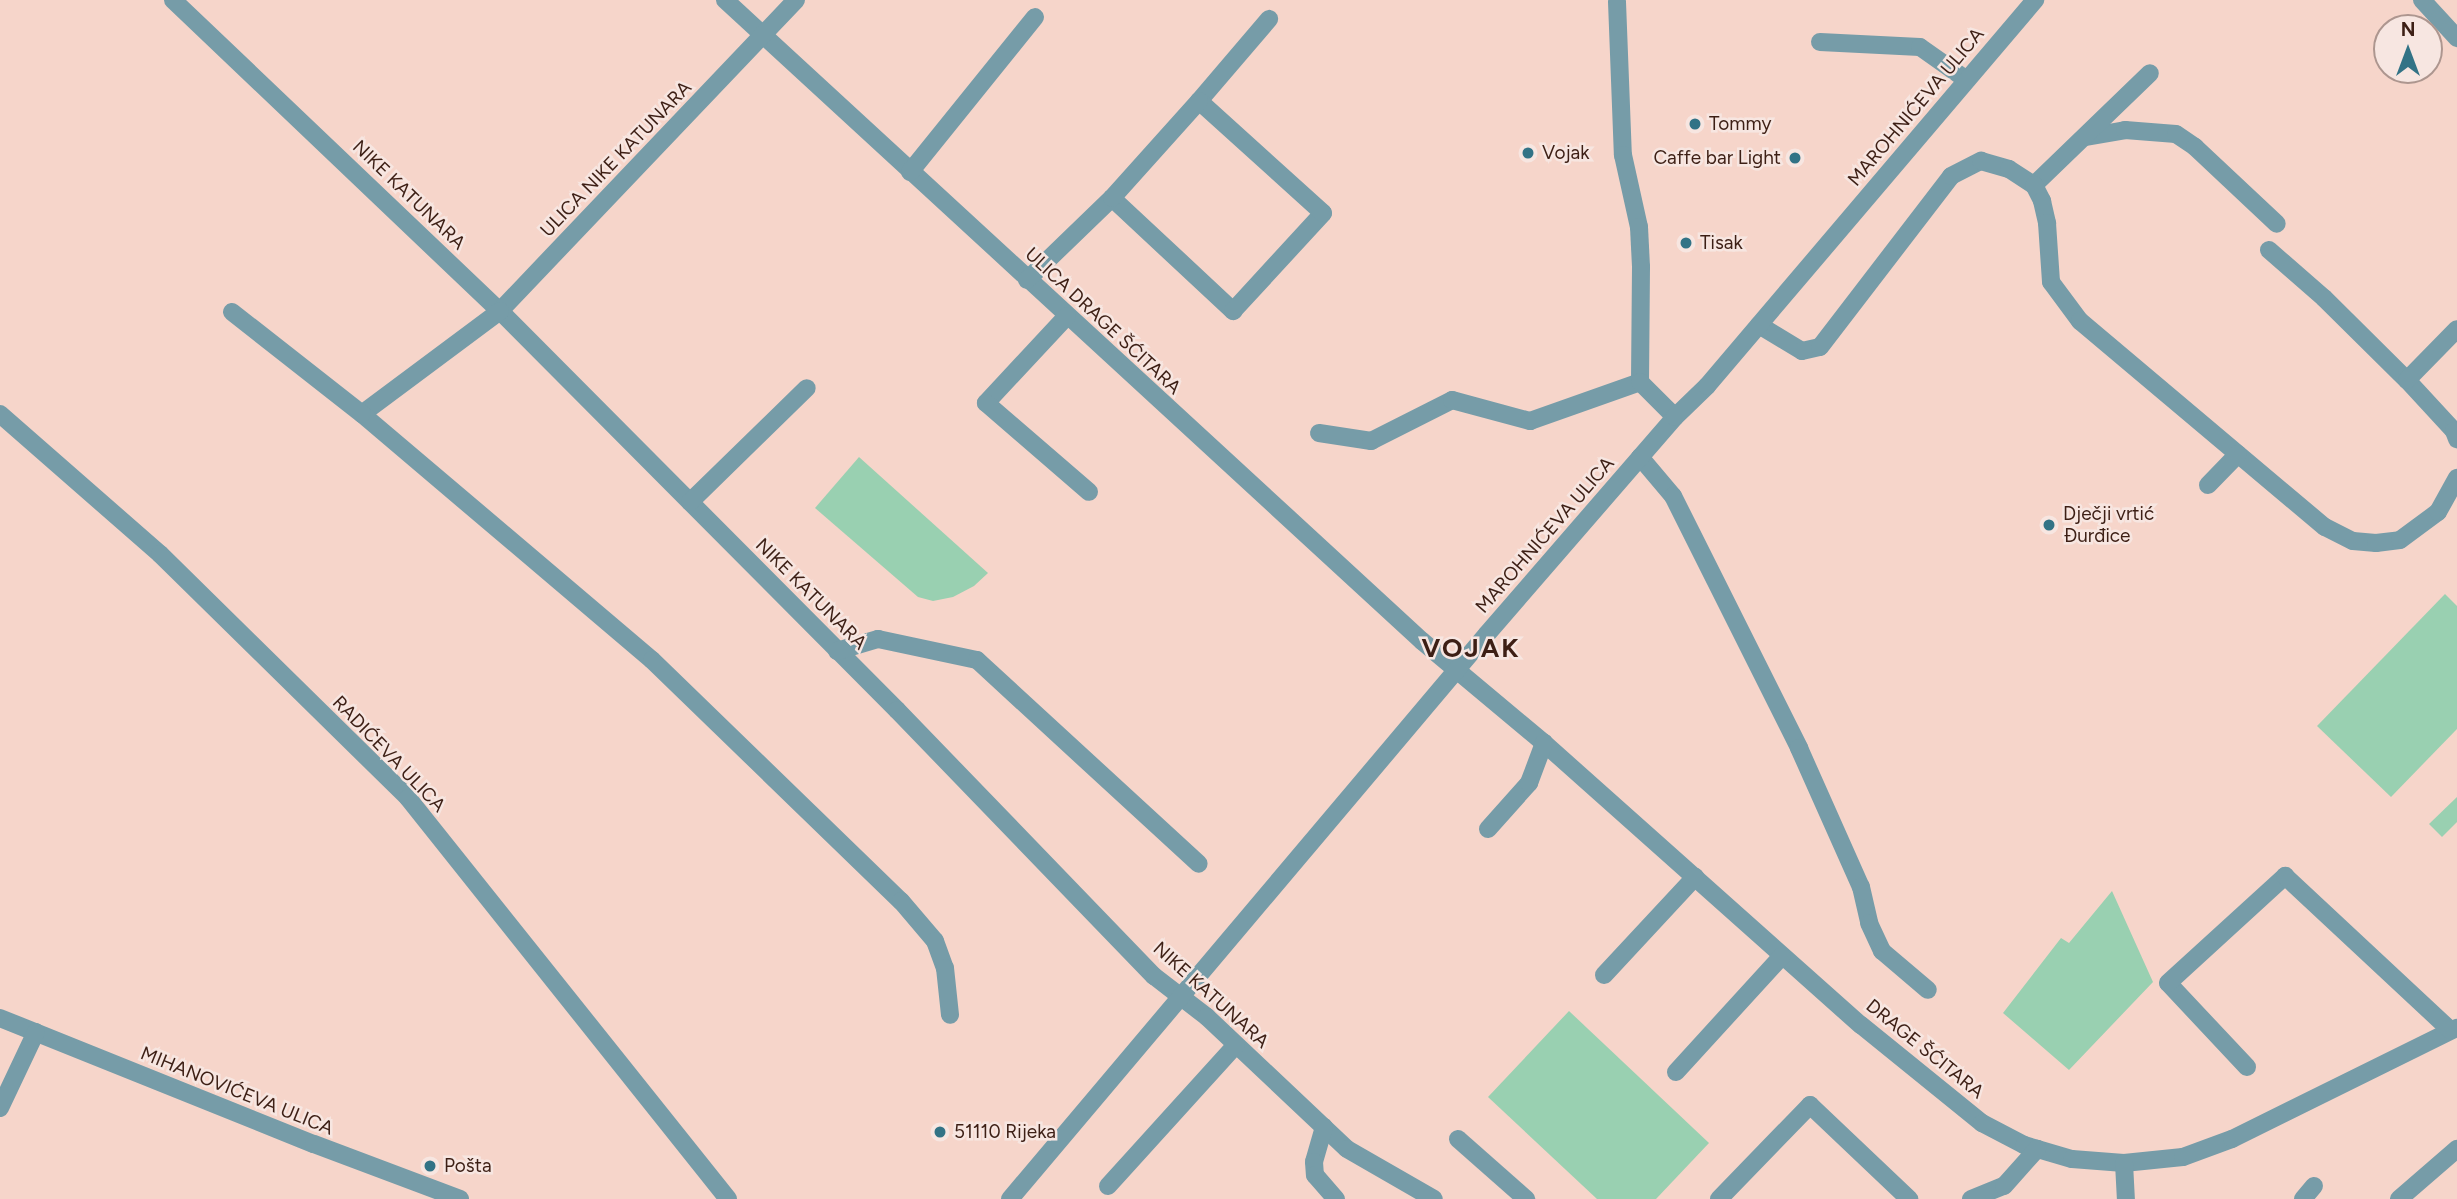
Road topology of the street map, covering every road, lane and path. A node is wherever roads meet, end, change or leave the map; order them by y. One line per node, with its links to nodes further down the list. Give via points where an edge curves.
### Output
1 (173, 0): 22 (street, NIKE KATUNARA)
2 (725, 0): 9 (street, ULICA DRAGE ŠĆITARA)
3 (796, 0): 9 (street, ULICA NIKE KATUNARA)
4 (2035, 0): 13 (street, MAROHNIĆEVA ULICA)
5 (2422, 0): 10 (street)
6 (1617, 2): 28 (street, via 1623,155 1639,227 1642,267)
7 (1035, 17): 16 (street)
8 (1269, 19): 14 (street)
9 (762, 36): 16 (street, ULICA DRAGE ŠĆITARA); 22 (street, ULICA NIKE KATUNARA)
10 (2457, 38)
11 (1820, 42): 13 (street, via 1920,47)
12 (2150, 73): 15 (street)
13 (1967, 80): 25 (street, MAROHNIĆEVA ULICA)
14 (1199, 101): 18 (street); 18 (street, via 1323,213 1233,311)
15 (2086, 137): 17 (street); 19 (street, via 2125,130 2176,134)
16 (910, 172): 21 (street, ULICA DRAGE ŠĆITARA)
17 (2034, 186): 25 (street, via 2009,169 1981,161 1951,176 1820,347 1802,351); 35 (street, via 2048,223 2052,282 2060,297 2080,321)
18 (1112, 198): 21 (street)
19 (2277, 224)
20 (2269, 250): 27 (street)
21 (1027, 279): 24 (street, ULICA DRAGE ŠĆITARA)
22 (500, 311): 31 (street, ULICA NIKE KATUNARA); 40 (street, NIKE KATUNARA)
23 (232, 312): 31 (street)
24 (1067, 316): 39 (street, via 986,404); 42 (street, ULICA DRAGE ŠĆITARA)
25 (1759, 325): 32 (street, MAROHNIĆEVA ULICA)
26 (2457, 329): 27 (street)
27 (2407, 380): 34 (street, via 2455,431)
28 (1640, 382): 32 (street); 33 (street, via 1530,421 1452,400 1371,441)
29 (807, 388): 40 (street)
30 (0, 414): 66 (street, RADIĆEVA ULICA, via 160,555 408,798)
31 (362, 414): 51 (street, via 652,660 901,901 935,941 945,968)
32 (1675, 417): 36 (street, MAROHNIĆEVA ULICA)
33 (1319, 433)
34 (2457, 439)
35 (2238, 454): 37 (street, via 2325,527 2353,541 2376,543 2411,534 2438,512); 38 (street)
36 (1640, 457): 42 (street, MAROHNIĆEVA ULICA); 49 (street, via 1673,496 1799,748 1861,887 1869,923 1882,951)
37 (2457, 478)
38 (2208, 485)
39 (1089, 492)
40 (690, 502): 41 (street, NIKE KATUNARA)
41 (837, 651): 45 (street, via 878,639 977,660); 50 (street, NIKE KATUNARA, via 1154,976)
42 (1455, 671): 43 (street, DRAGE ŠĆITARA); 50 (street, MAROHNIĆEVA ULICA)
43 (1544, 743): 44 (street, via 1529,783); 46 (street, DRAGE ŠĆITARA)
44 (1488, 829)
45 (1199, 864)
46 (1695, 877): 47 (street, DRAGE ŠĆITARA); 48 (street)
47 (1782, 956): 57 (street); 61 (street, DRAGE ŠĆITARA, via 1982,1123)
48 (1604, 975)
49 (1928, 990)
50 (1181, 996): 55 (street, NIKE KATUNARA); 67 (street, MAROHNIĆEVA ULICA)
51 (950, 1015)
52 (0, 1018): 54 (street, MIHANOVIĆEVA ULICA)
53 (2454, 1029): 56 (street, via 2285,876 2168,983); 63 (street, DRAGE ŠĆITARA, via 2232,1139 2183,1157)
54 (36, 1032): 58 (street); 65 (street, MIHANOVIĆEVA ULICA)
55 (1236, 1045): 59 (street, NIKE KATUNARA); 64 (street)
56 (2247, 1067)
57 (1676, 1072)
58 (0, 1108)
59 (1324, 1127): 68 (street, via 1315,1175); 69 (street, NIKE KATUNARA, via 1347,1149)
60 (1458, 1139): 70 (street)
61 (2037, 1149): 63 (street, DRAGE ŠĆITARA); 73 (street, via 2004,1186)
62 (2457, 1149): 75 (street)
63 (2124, 1163): 74 (street)
64 (1108, 1186)
65 (460, 1199)
66 (728, 1199)
67 (1010, 1199)
68 (1336, 1199)
69 (1434, 1199)
70 (1526, 1199)
71 (1719, 1199): 72 (street, via 1810,1105)
72 (1909, 1199)
73 (1971, 1199)
74 (2126, 1199)
75 (2399, 1199)

